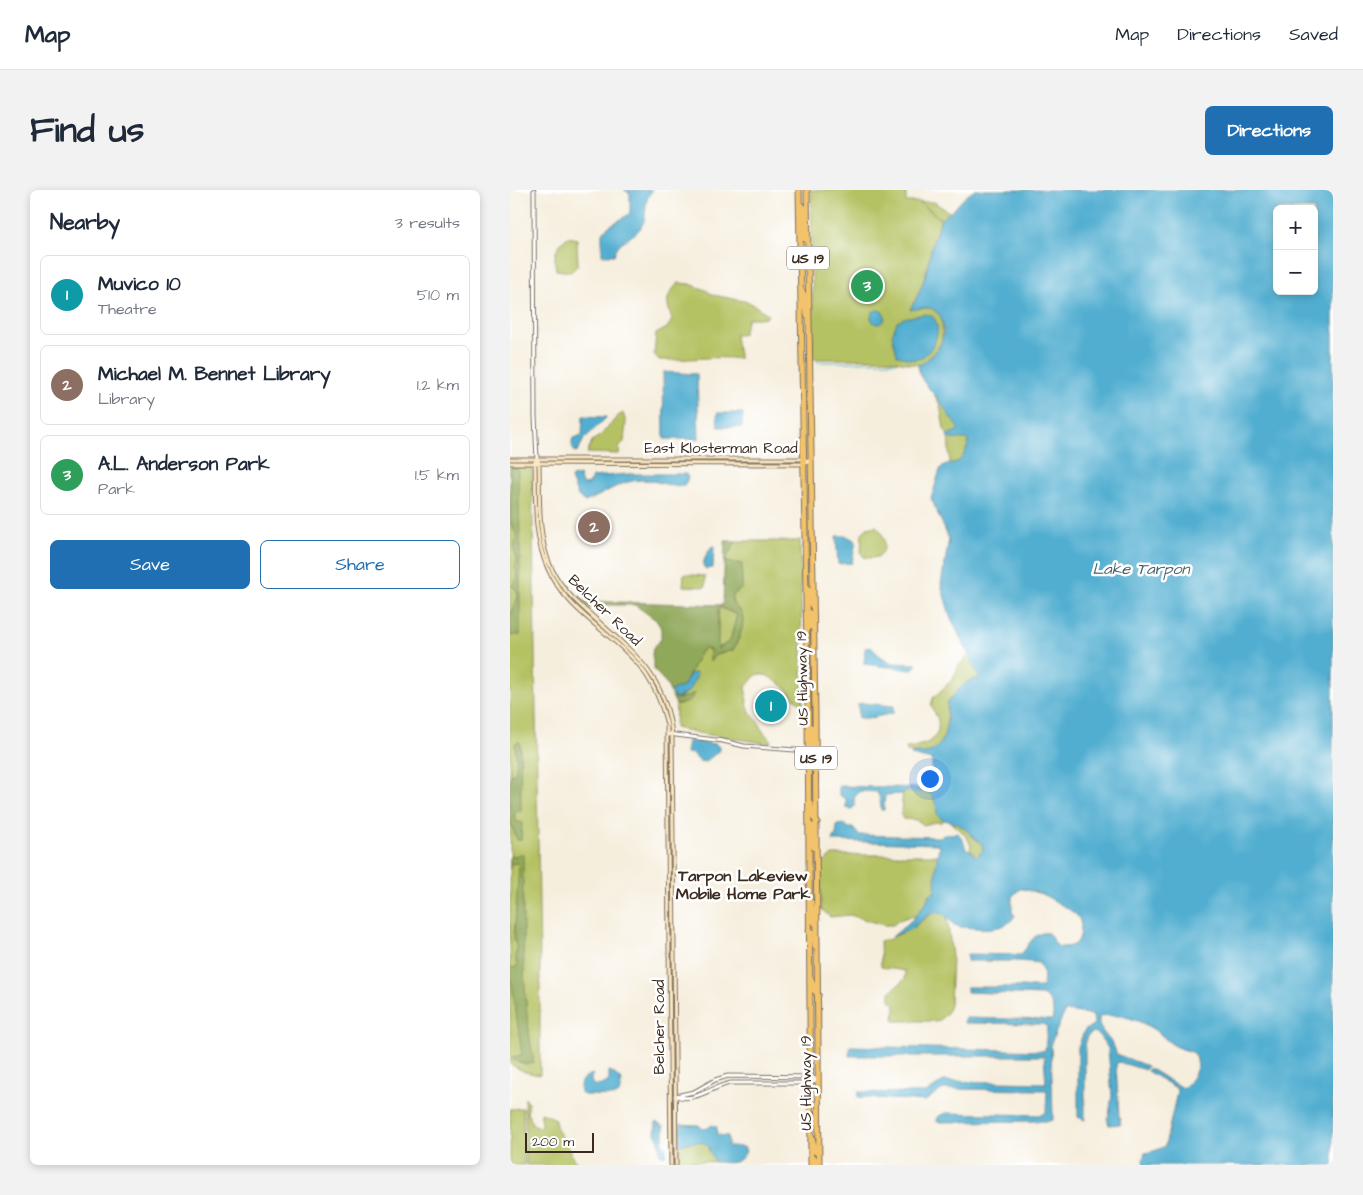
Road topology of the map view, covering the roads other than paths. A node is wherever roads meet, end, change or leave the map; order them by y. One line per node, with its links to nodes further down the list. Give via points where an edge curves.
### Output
1 (534, 190): 14 (street)
2 (800, 190): 4 (highway); 5 (highway, US Highway 19 / US 19)
3 (807, 190): 4 (highway, US Highway 19 / US 19)
4 (807, 199): 6 (highway, US Highway 19 / US 19)
5 (799, 203): 6 (highway, via 803,208 804,240); 7 (highway, US Highway 19 / US 19)
6 (808, 252): 9 (highway, US Highway 19 / US 19)
7 (800, 265): 8 (highway, US Highway 19 / US 19); 9 (highway)
8 (800, 290): 10 (highway, via 804,295); 11 (highway, US Highway 19 / US 19)
9 (808, 290): 10 (highway, US Highway 19 / US 19)
10 (809, 326): 12 (highway, US Highway 19 / US 19)
11 (802, 350): 12 (highway, via 805,378); 15 (highway, US Highway 19 / US 19)
12 (810, 383): 16 (highway, US Highway 19 / US 19)
13 (510, 459): 14 (main road, East Klosterman Road)
14 (536, 459): 15 (main road, East Klosterman Road); 18 (main road, Belcher Road)
15 (803, 461): 16 (main road, East Klosterman Road); 18 (main road, East Klosterman Road); 19 (highway, US Highway 19 / US 19)
16 (811, 462): 20 (highway, US Highway 19 / US 19)
17 (510, 463): 18 (main road, East Klosterman Road)
18 (537, 463): 28 (main road, Belcher Road, via 537,529 548,570 572,604 631,656 647,675 662,705)
19 (805, 552): 20 (highway, via 809,601); 21 (highway, US Highway 19 / US 19)
20 (814, 607): 22 (highway, US Highway 19 / US 19)
21 (806, 610): 22 (highway, via 810,614); 23 (highway, US Highway 19 / US 19)
22 (814, 637): 24 (highway, US Highway 19 / US 19)
23 (806, 658): 24 (highway); 25 (highway, US Highway 19 / US 19)
24 (815, 684): 27 (highway, US Highway 19 / US 19)
25 (807, 685): 26 (highway, US Highway 19 / US 19); 27 (highway, via 811,688)
26 (808, 710): 29 (highway, US Highway 19 / US 19); 30 (highway)
27 (815, 716): 30 (highway, US Highway 19 / US 19)
28 (670, 734): 29 (street, via 744,746); 47 (main road, Belcher Road); 47 (main road, Belcher Road, via 670,1078)
29 (808, 751): 31 (highway); 32 (highway, US Highway 19 / US 19)
30 (816, 760): 31 (highway, US Highway 19 / US 19)
31 (816, 781): 34 (highway, US Highway 19 / US 19)
32 (808, 795): 33 (highway, US Highway 19 / US 19); 34 (highway)
33 (808, 822): 35 (highway, via 813,828); 36 (highway, US Highway 19 / US 19)
34 (816, 822): 35 (highway, US Highway 19 / US 19)
35 (817, 863): 37 (highway, US Highway 19 / US 19)
36 (809, 889): 37 (highway, via 813,920); 38 (highway, US Highway 19 / US 19)
37 (817, 926): 39 (highway, US Highway 19 / US 19)
38 (809, 930): 39 (highway, via 814,933); 40 (highway, US Highway 19 / US 19)
39 (818, 956): 41 (highway, US Highway 19 / US 19)
40 (810, 974): 41 (highway); 43 (highway, US Highway 19 / US 19)
41 (818, 995): 42 (highway, US Highway 19 / US 19)
42 (818, 1014): 43 (highway); 44 (highway, US Highway 19 / US 19)
43 (811, 1022): 44 (highway); 45 (highway, US Highway 19 / US 19)
44 (818, 1043): 46 (highway, US Highway 19 / US 19)
45 (810, 1080): 46 (street); 47 (street, via 731,1083 693,1097); 47 (street, via 728,1076 694,1092); 48 (highway, US Highway 19 / US 19)
46 (818, 1080): 49 (highway, US Highway 19 / US 19)
47 (673, 1096): 51 (main road, Belcher Road); 52 (main road)
48 (811, 1132): 49 (highway, via 815,1151); 50 (highway, US Highway 19 / US 19)
49 (819, 1154): 54 (highway, US Highway 19 / US 19)
50 (811, 1157): 53 (highway, US Highway 19 / US 19); 54 (highway)
51 (671, 1165)
52 (676, 1165)
53 (811, 1165)
54 (817, 1165)

